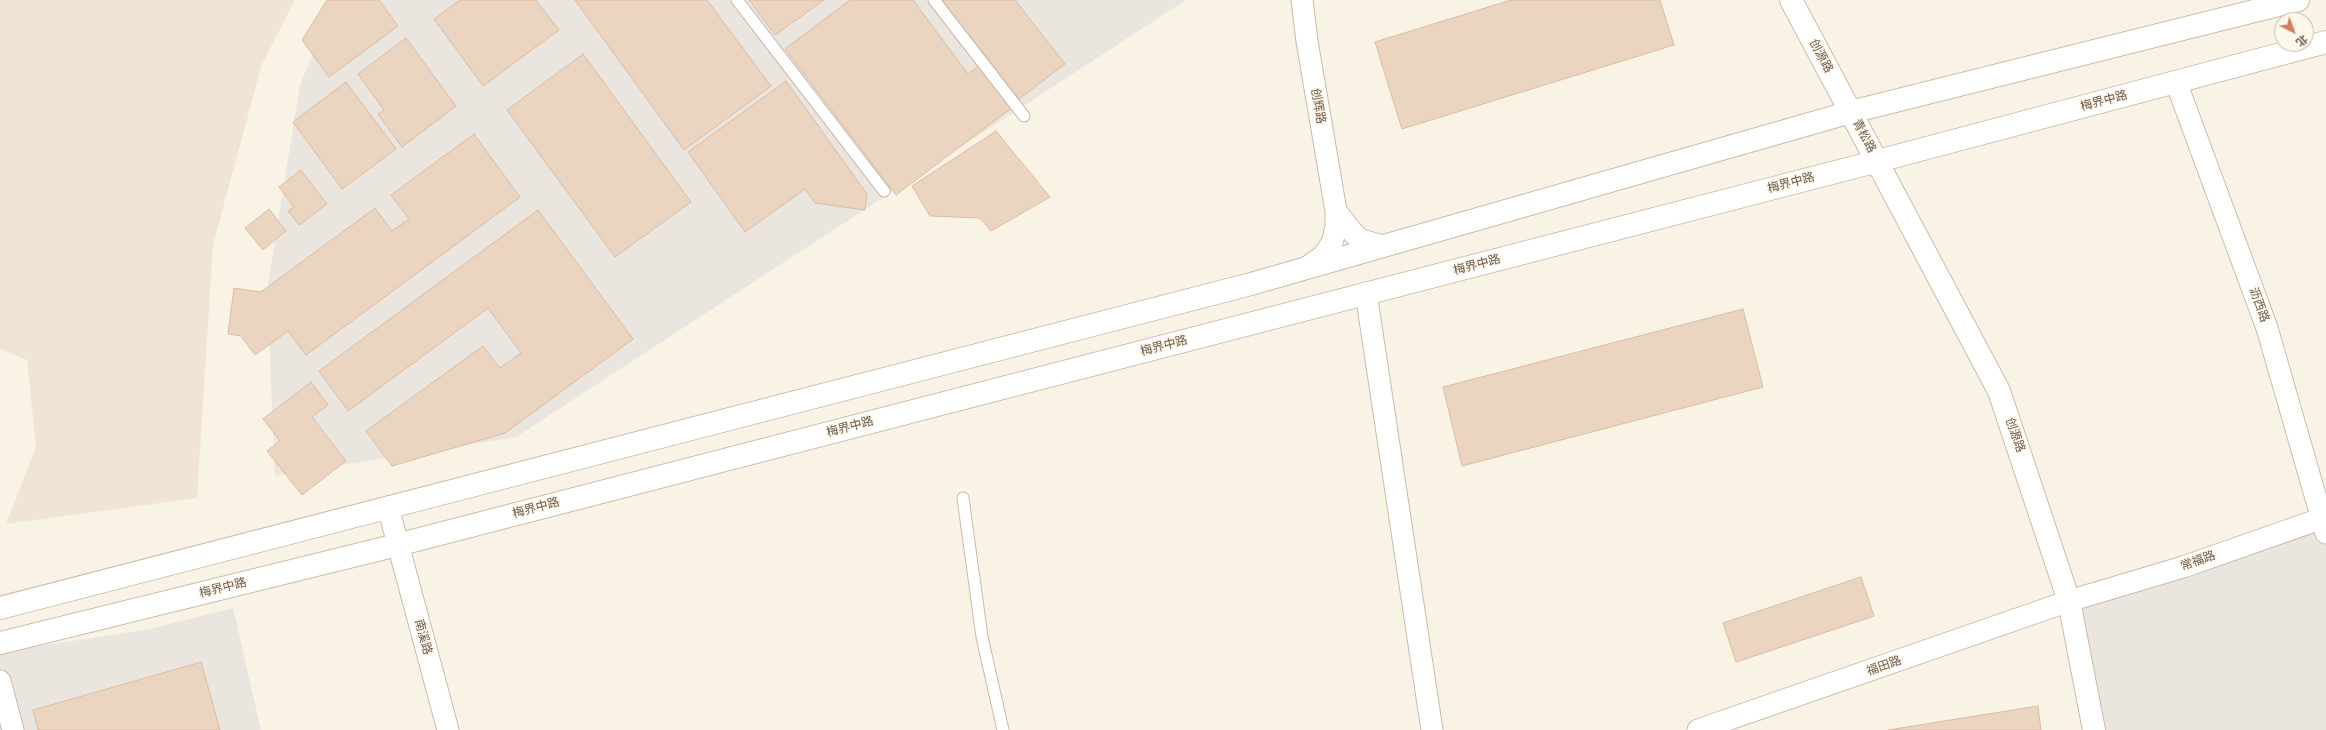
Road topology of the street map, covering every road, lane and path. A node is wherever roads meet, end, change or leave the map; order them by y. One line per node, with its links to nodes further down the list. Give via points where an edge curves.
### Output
1 (737, 0): 11 (lane)
2 (934, 0): 9 (lane)
3 (1302, 0): 12 (street, 创辉路)
4 (1791, 0): 8 (main road, 创源路)
5 (2298, 0): 8 (main road)
6 (2326, 42): 7 (main road, 梅界中路)
7 (2176, 82): 10 (main road, 梅界中路); 18 (street, 沥西路, via 2267,328)
8 (1851, 112): 10 (main road, 青松路); 13 (main road)
9 (1024, 116)
10 (1878, 161): 15 (main road, 梅界中路); 20 (main road, 创源路, via 2000,391)
11 (884, 191)
12 (1336, 211): 13 (street, via 1361,240); 14 (street, 创辉路, via 1336,228 1332,243 1323,256)
13 (1383, 246): 14 (main road)
14 (1306, 268): 17 (main road)
15 (1366, 293): 19 (main road, 梅界中路); 27 (street)
16 (963, 498): 26 (lane, via 982,637)
17 (388, 507): 19 (street, 南溪路); 21 (main road)
18 (2325, 523): 20 (street, 常福路)
19 (398, 545): 22 (main road, 梅界中路); 25 (street, 南溪路)
20 (2069, 601): 28 (street, 福田路); 29 (main road, 创源路)
21 (0, 608)
22 (0, 643)
23 (0, 681): 24 (street)
24 (13, 730)
25 (448, 730)
26 (1003, 730)
27 (1432, 730)
28 (1698, 730)
29 (2094, 730)

